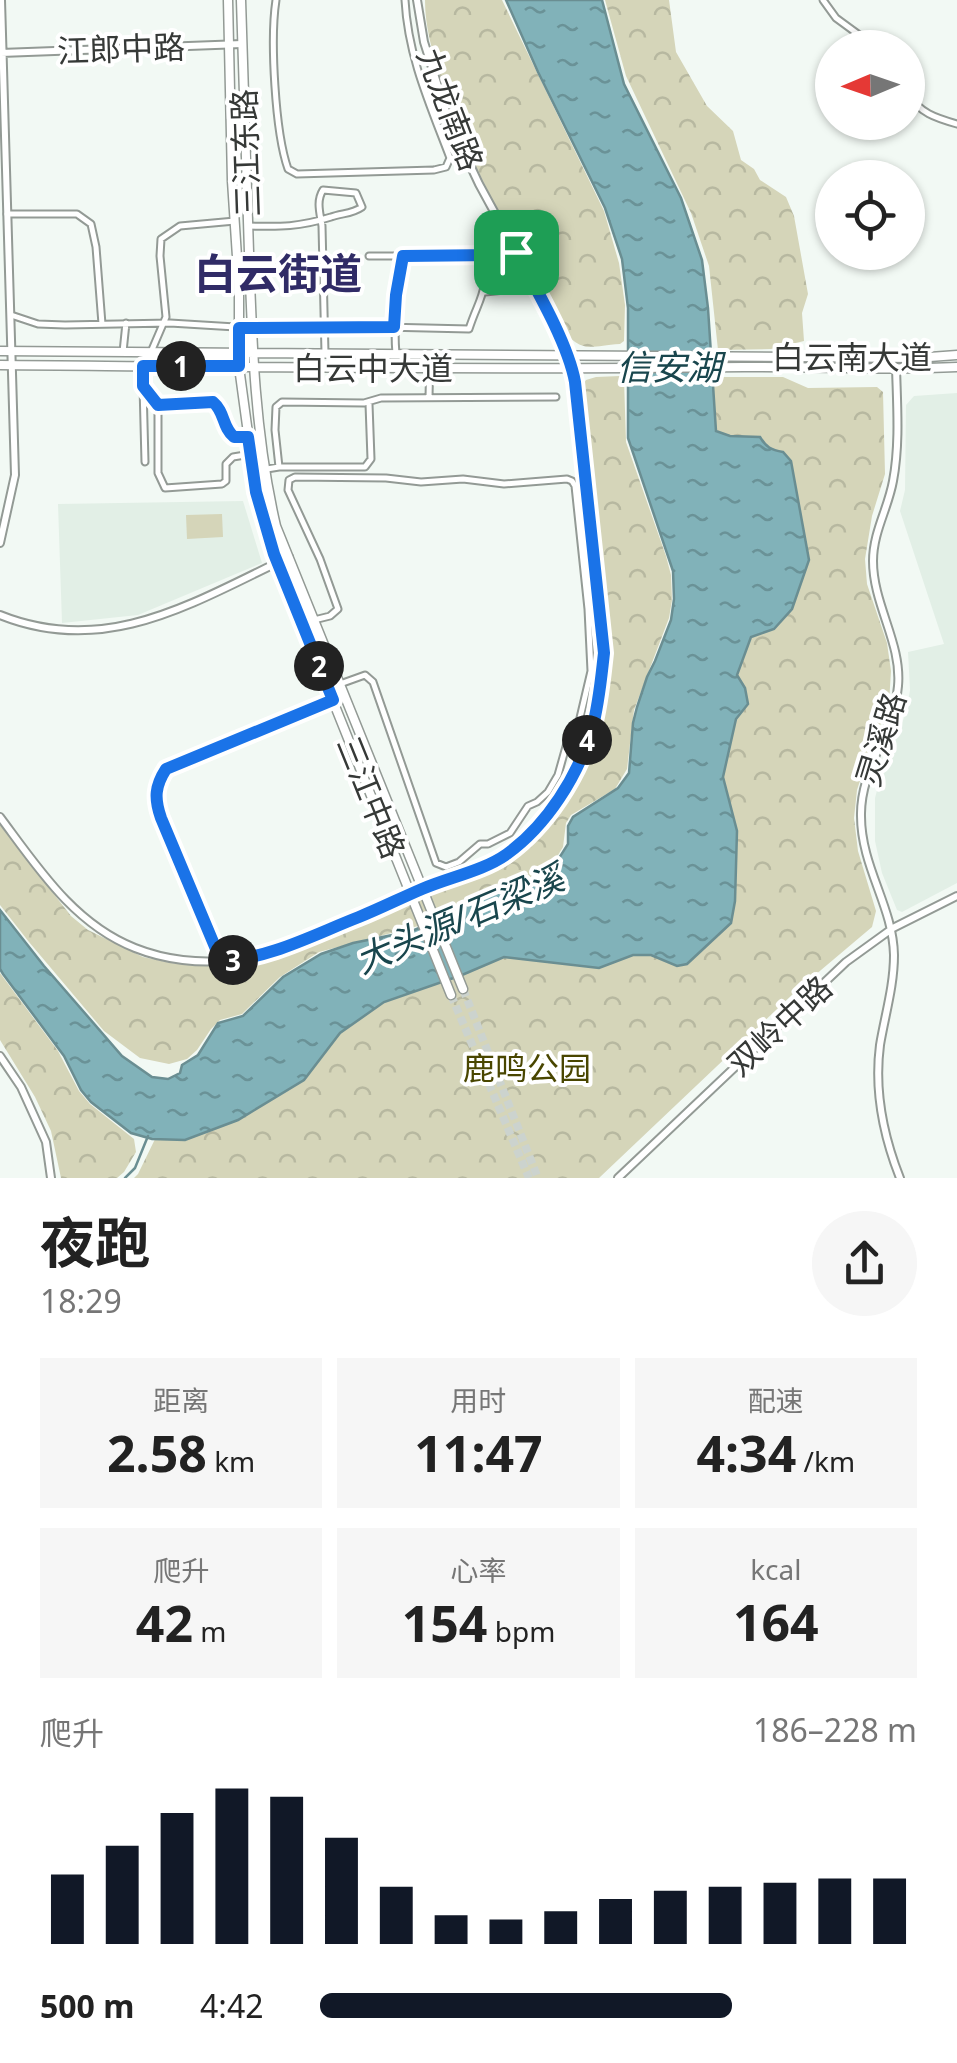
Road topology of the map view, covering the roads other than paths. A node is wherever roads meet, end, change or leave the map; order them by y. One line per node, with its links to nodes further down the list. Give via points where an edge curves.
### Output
1 (1, 0): 11 (street)
2 (228, 0): 9 (main road, 三江东路)
3 (241, 0): 10 (main road, 三江东路)
4 (276, 0): 12 (street, via 281,150 297,174 446,167 450,158)
5 (405, 0): 12 (street)
6 (417, 0): 13 (street, 九龙南路)
7 (823, 0): 8 (street)
8 (852, 30)
9 (230, 44): 10 (street, 江郎中路); 11 (street, 江郎中路); 17 (main road, 三江东路)
10 (242, 44): 19 (main road, 三江东路)
11 (1, 53): 16 (street)
12 (416, 68): 13 (street)
13 (432, 70): 20 (street, 九龙南路, via 448,118)
14 (925, 112): 15 (street)
15 (957, 124)
16 (8, 214): 26 (street); 29 (street, via 77,214 91,224)
17 (235, 221): 28 (street, via 180,226 161,239); 31 (main road, 三江东路)
18 (321, 221): 18 (street, via 356,212 360,198 347,190 323,190); 19 (street); 33 (street)
19 (248, 226): 32 (main road, 三江东路)
20 (516, 252): 21 (street); 24 (street, 九龙南路)
21 (480, 254): 23 (street); 25 (street)
22 (369, 256): 23 (street)
23 (403, 256): 30 (street)
24 (535, 286): 25 (street); 43 (street, 九龙南路)
25 (485, 292): 30 (street, via 468,329)
26 (11, 315): 29 (street, via 38,324); 35 (street)
27 (126, 323): 28 (street); 29 (street); 36 (street)
28 (164, 323): 31 (street); 37 (street)
29 (102, 324)
30 (394, 327): 33 (street); 41 (street)
31 (239, 328): 32 (street); 38 (main road, 三江东路)
32 (251, 328): 33 (street); 39 (main road, 三江东路)
33 (324, 328): 40 (street)
34 (0, 350): 35 (main road, 白云中大道)
35 (10, 351): 36 (main road, 白云中大道); 48 (street)
36 (123, 352): 37 (main road, 白云中大道)
37 (151, 352): 38 (main road, 白云中大道)
38 (238, 352): 39 (main road, 白云中大道); 50 (main road, 三江东路)
39 (252, 353): 40 (main road, 白云中大道); 51 (main road, 三江东路)
40 (325, 353): 41 (main road, 白云中大道)
41 (396, 354): 42 (main road, 白云中大道)
42 (430, 354): 43 (main road, 白云中大道); 53 (street)
43 (567, 355): 45 (main road, 白云中大道); 54 (street, 九龙南路)
44 (957, 355): 46 (main road, 白云南大道)
45 (626, 356): 46 (main road, 白云南大道)
46 (896, 358): 56 (street, 灵溪路)
47 (0, 365): 48 (main road, 白云中大道)
48 (12, 365): 49 (main road, 白云中大道); 67 (street, via 15,476)
49 (143, 366): 50 (main road, 白云中大道); 57 (street)
50 (239, 366): 51 (main road, 白云中大道); 62 (main road, 三江中路)
51 (254, 367): 53 (main road, 白云中大道); 66 (main road, 三江中路)
52 (957, 367): 56 (main road, 白云南大道)
53 (430, 368): 54 (main road, 白云中大道); 58 (street)
54 (572, 368): 55 (main road, 白云中大道); 68 (street, 九龙南路)
55 (625, 369): 56 (main road, 白云南大道)
56 (896, 369): 80 (street, 灵溪路, via 896,464 873,563 899,671 893,713 872,761 860,815 867,861)
57 (143, 386): 61 (street); 64 (street)
58 (429, 397): 59 (street); 60 (street)
59 (556, 398)
60 (368, 403): 65 (street, via 372,438 365,467); 65 (street, via 279,403)
61 (158, 405): 62 (street, via 213,402 227,432); 63 (street, via 158,473 165,488 222,484 226,464)
62 (248, 437): 63 (main road, 三江中路)
63 (251, 454): 71 (main road, 三江中路)
64 (144, 462)
65 (279, 467): 66 (street)
66 (264, 470): 70 (main road, 三江中路)
67 (0, 543)
68 (592, 546): 69 (street); 77 (street, 九龙南路, via 604,653 592,731 574,770 555,806 504,856)
69 (580, 548): 73 (street, via 572,480 295,476 288,490 338,609); 74 (street, via 591,671 579,722 548,792 501,838 480,844 459,862 436,862 373,682 364,675)
70 (289, 557): 71 (street); 73 (main road, 三江中路)
71 (278, 562): 72 (street, via 145,622 61,631); 75 (main road, 三江中路)
72 (0, 615)
73 (314, 620): 74 (main road, 三江中路)
74 (340, 684): 77 (main road, 三江中路)
75 (333, 700): 78 (main road, 三江中路); 81 (street, via 166,769 159,780 155,801)
76 (0, 817): 81 (street, 九龙南路, via 87,922 162,957)
77 (422, 888): 78 (street, 九龙南路); 82 (main road, 三江中路)
78 (411, 894): 81 (street, 九龙南路, via 260,955); 83 (main road, 三江中路)
79 (957, 896): 80 (street, 双岭中路)
80 (892, 928): 86 (street, 双岭中路, via 814,991); 87 (street, 灵溪路, via 893,981 877,1077)
81 (221, 961)
82 (463, 989)
83 (451, 995)
84 (0, 1056): 85 (street, via 46,1142)
85 (52, 1178)
86 (618, 1178)
87 (900, 1178)

